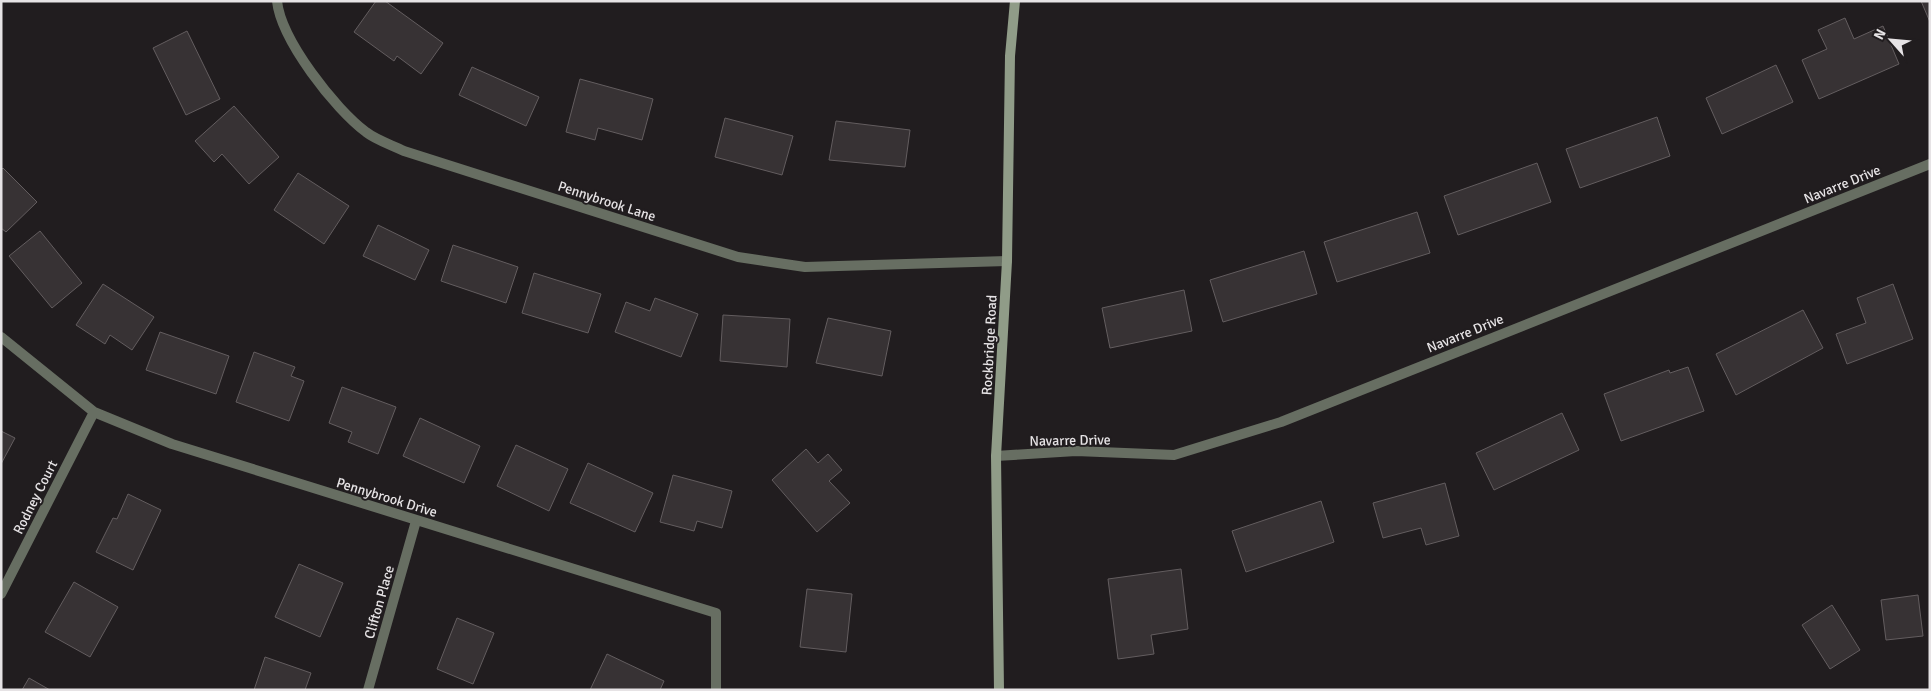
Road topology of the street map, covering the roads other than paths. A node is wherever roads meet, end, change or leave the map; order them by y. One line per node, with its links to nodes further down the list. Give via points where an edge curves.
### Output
1 (277, 1): 4 (street, Pennybrook Lane, via 278,16 317,82 366,132 404,151 738,257 805,266)
2 (1015, 1): 4 (main road, Rockbridge Road, via 1010,56)
3 (1930, 164): 7 (street, Navarre Drive, via 1281,422 1174,455 1076,451)
4 (1008, 261): 7 (main road, Rockbridge Road)
5 (1, 337): 6 (street, Pennybrook Drive)
6 (94, 412): 8 (street, Pennybrook Drive, via 172,444); 9 (street, Rodney Court)
7 (996, 456): 12 (main road, Rockbridge Road)
8 (416, 521): 10 (street, Clifton Place); 11 (street, Pennybrook Drive, via 716,613)
9 (1, 594)
10 (368, 690)
11 (716, 690)
12 (999, 690)

